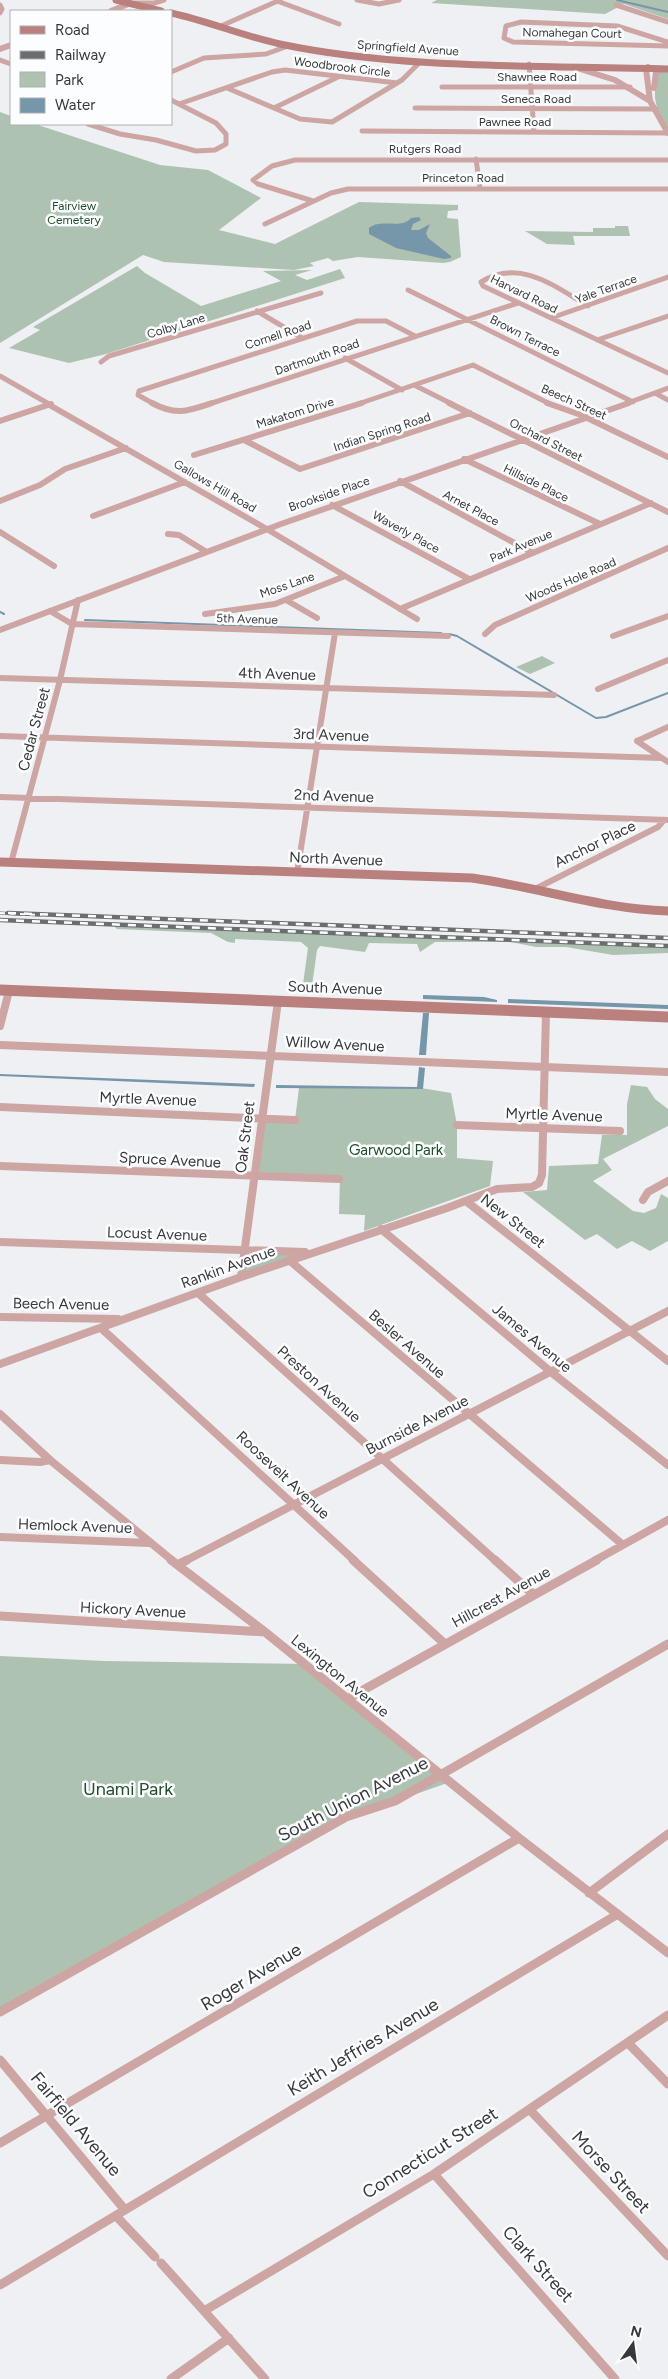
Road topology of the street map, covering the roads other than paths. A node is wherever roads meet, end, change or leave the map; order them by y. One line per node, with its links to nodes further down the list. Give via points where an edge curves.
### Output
1 (116, 0): 7 (main road)
2 (164, 0): 6 (street, via 148,6)
3 (357, 0): 4 (street, via 379,4)
4 (399, 0)
5 (279, 1): 15 (street); 16 (street)
6 (145, 3): 7 (main road); 7 (street); 11 (main road)
7 (128, 4): 10 (street)
8 (0, 5): 12 (street)
9 (616, 5): 14 (street)
10 (113, 10)
11 (158, 10)
12 (0, 13)
13 (172, 14): 16 (main road, Springfield Avenue)
14 (668, 22)
15 (339, 24)
16 (222, 26): 18 (main road, Springfield Avenue)
17 (668, 44): 17 (street, Nomahegan Court, via 617,26 510,24 506,26 504,38 513,42)
18 (288, 46): 19 (main road, Springfield Avenue); 24 (street, via 266,54 204,58)
19 (420, 62): 20 (main road, Springfield Avenue); 26 (street, Woodbrook Circle)
20 (529, 64): 21 (main road, Springfield Avenue); 28 (street)
21 (548, 64): 22 (main road, Springfield Avenue); 29 (street, via 598,73)
22 (648, 67): 23 (main road, Springfield Avenue); 31 (street); 33 (street)
23 (667, 68): 31 (street, via 656,72)
24 (172, 72)
25 (339, 76): 26 (street, Woodbrook Circle); 30 (street, Woodbrook Circle, via 285,70); 35 (street)
26 (397, 83): 35 (street, Woodbrook Circle, via 332,122 300,118)
27 (442, 87): 28 (street, Shawnee Road)
28 (531, 87): 29 (street, Shawnee Road); 37 (street)
29 (633, 87): 33 (street)
30 (227, 88): 34 (street, Woodbrook Circle); 35 (street, Woodbrook Circle)
31 (654, 88): 38 (street)
32 (172, 100): 34 (street)
33 (650, 101): 38 (street)
34 (179, 104): 39 (street, via 222,128 228,139 224,146 196,151)
35 (274, 108)
36 (415, 108): 37 (street, Seneca Road)
37 (532, 109): 38 (street, Seneca Road); 41 (street)
38 (656, 109): 42 (street)
39 (91, 125)
40 (362, 131): 41 (street, Pawnee Road)
41 (534, 132): 42 (street, Pawnee Road)
42 (668, 133)
43 (476, 159): 44 (street, Rutgers Road); 45 (street); 47 (street, Rutgers Road, via 288,160 253,180)
44 (668, 160)
45 (480, 188): 46 (street, Princeton Road); 47 (street, Princeton Road, via 348,189)
46 (668, 189)
47 (313, 202): 48 (street, Princeton Road)
48 (265, 224)
49 (668, 277): 53 (street, Yale Terrace)
50 (408, 290): 57 (street, Brown Terrace)
51 (322, 293): 54 (street, Colby Lane)
52 (518, 303): 53 (street, Harvard Road, via 481,282 503,272 524,272); 56 (street, Harvard Road); 57 (street, Dartmouth Road)
53 (588, 306): 56 (street, Yale Terrace)
54 (257, 311): 59 (street); 62 (street, Colby Lane, via 109,356)
55 (668, 316): 60 (street)
56 (551, 318): 60 (street, Harvard Road)
57 (470, 319): 58 (street, Dartmouth Road); 71 (street, Brown Terrace)
58 (415, 336): 59 (street, Cornell Road, via 391,323 368,319); 61 (street, Dartmouth Road)
59 (302, 338): 66 (street, Cornell Road)
60 (597, 340): 63 (street, Harvard Road)
61 (345, 358): 66 (street, Dartmouth Road, via 186,412 166,411 140,397 138,391); 68 (street)
62 (101, 362)
63 (668, 374)
64 (0, 376): 72 (street, Gallows Hill Road)
65 (416, 386): 68 (street, Makatom Drive); 73 (street, Orchard Street); 74 (street, Beech Street, via 474,365 554,406)
66 (146, 388)
67 (668, 388): 69 (street, Brookside Place)
68 (402, 390): 77 (street, Makatom Drive)
69 (655, 393): 70 (street); 71 (street, Brookside Place)
70 (668, 400)
71 (633, 402): 74 (street, Brookside Place)
72 (51, 404): 75 (street); 78 (street, Gallows Hill Road)
73 (470, 413): 76 (street, Orchard Street); 77 (street, Indian Spring Road, via 300,469)
74 (588, 418): 76 (street, Brookside Place); 80 (street, Beech Street)
75 (0, 421)
76 (523, 439): 81 (street, Brookside Place); 85 (street, Orchard Street)
77 (244, 440): 79 (street, Makatom Drive)
78 (126, 448): 83 (street, Gallows Hill Road); 84 (street, via 65,469 40,486)
79 (194, 455)
80 (668, 457)
81 (464, 459): 82 (street, Brookside Place); 89 (street, Hillside Place)
82 (400, 481): 86 (street, Brookside Place); 95 (street, Arnet Place)
83 (185, 482): 88 (street); 90 (street, Gallows Hill Road)
84 (0, 500)
85 (650, 503): 87 (street, Orchard Street); 89 (street, Park Avenue)
86 (332, 505): 90 (street, Brookside Place); 98 (street, Waverly Place)
87 (668, 512)
88 (93, 516)
89 (600, 524): 95 (street, Park Avenue)
90 (265, 528): 94 (street, Brookside Place); 97 (street, Gallows Hill Road)
91 (0, 532): 96 (street)
92 (168, 534): 94 (street, via 179,536)
93 (668, 548): 110 (street, Woods Hole Road, via 495,625)
94 (205, 551): 99 (street, Brookside Place)
95 (533, 553): 98 (street, Park Avenue)
96 (54, 566)
97 (345, 576): 100 (street, Moss Lane); 101 (street, Gallows Hill Road)
98 (469, 580): 101 (street, Park Avenue)
99 (78, 600): 102 (street, Brookside Place); 107 (street, Cedar Street)
100 (286, 600): 103 (street, Moss Lane); 105 (street)
101 (400, 608): 106 (street, Gallows Hill Road)
102 (50, 611): 107 (street, 5th Avenue); 108 (street, Brookside Place)
103 (205, 614)
104 (668, 616): 112 (street)
105 (317, 618)
106 (417, 619)
107 (72, 624): 109 (street, 5th Avenue); 115 (street, Cedar Street)
108 (0, 630)
109 (335, 633): 111 (street, 5th Avenue); 116 (street)
110 (485, 634)
111 (448, 636)
112 (612, 636)
113 (668, 660): 117 (street)
114 (0, 678): 115 (street, 4th Avenue)
115 (60, 680): 116 (street, 4th Avenue); 121 (street, Cedar Street)
116 (326, 688): 118 (street, 4th Avenue); 122 (street)
117 (598, 689)
118 (554, 695)
119 (668, 727): 123 (street, via 637,741)
120 (0, 736): 121 (street, 3rd Avenue)
121 (45, 738): 122 (street, 3rd Avenue); 126 (street, Cedar Street)
122 (317, 747): 123 (street, 3rd Avenue); 127 (street)
123 (661, 758): 124 (street)
124 (668, 762)
125 (0, 798): 126 (street, 2nd Avenue)
126 (29, 798): 127 (street, 2nd Avenue); 129 (street, Cedar Street)
127 (307, 808): 128 (street, 2nd Avenue); 130 (street)
128 (666, 820): 131 (street, Anchor Place)
129 (5, 862): 130 (main road, North Avenue)
130 (297, 873): 131 (main road, North Avenue, via 472,878)
131 (537, 888): 132 (main road, North Avenue, via 625,908)
132 (668, 911)
133 (5, 991): 134 (main road, South Avenue); 137 (street)
134 (278, 1001): 135 (main road, South Avenue); 139 (street, Oak Street)
135 (546, 1012): 136 (main road, South Avenue); 140 (street, New Street)
136 (668, 1017)
137 (0, 1026)
138 (0, 1045): 139 (street, Willow Avenue)
139 (269, 1055): 140 (street, Willow Avenue); 143 (street, Oak Street)
140 (546, 1066): 141 (street, Willow Avenue); 146 (street, New Street)
141 (668, 1072)
142 (0, 1107): 143 (street, Myrtle Avenue)
143 (261, 1117): 144 (street, Myrtle Avenue); 149 (street, Oak Street)
144 (295, 1120)
145 (457, 1125): 146 (street, Myrtle Avenue)
146 (543, 1128): 147 (street, Myrtle Avenue); 153 (street, New Street, via 539,1183 526,1187 502,1187)
147 (620, 1131)
148 (0, 1166): 149 (street, Spruce Avenue)
149 (255, 1177): 150 (street, Spruce Avenue); 156 (street, Oak Street)
150 (339, 1180)
151 (668, 1181): 152 (street, via 653,1188)
152 (643, 1200)
153 (466, 1201): 154 (street, Rankin Avenue); 165 (street, New Street)
154 (381, 1229): 157 (street, Rankin Avenue); 168 (street, James Avenue)
155 (0, 1242): 156 (street, Locust Avenue)
156 (244, 1250): 157 (street, Locust Avenue); 159 (street, Oak Street)
157 (312, 1252): 158 (street, Rankin Avenue)
158 (289, 1260): 159 (street, Rankin Avenue); 170 (street, Besler Avenue)
159 (241, 1277): 160 (street, Rankin Avenue)
160 (198, 1293): 163 (street, Rankin Avenue); 171 (street, Preston Avenue)
161 (668, 1311): 165 (street, Burnside Avenue)
162 (0, 1317): 163 (street, Beech Avenue)
163 (122, 1319): 164 (street, Rankin Avenue)
164 (101, 1328): 167 (street, Rankin Avenue); 175 (street, Roosevelt Avenue)
165 (630, 1330): 166 (street, New Street); 168 (street, Burnside Avenue)
166 (668, 1361)
167 (0, 1364)
168 (551, 1372): 170 (street, Burnside Avenue); 174 (street, James Avenue)
169 (0, 1414): 173 (street, Lexington Avenue)
170 (468, 1414): 171 (street, Burnside Avenue); 179 (street, Besler Avenue)
171 (382, 1458): 175 (street, Burnside Avenue); 181 (street, Preston Avenue)
172 (0, 1460): 173 (street)
173 (50, 1460): 178 (street, Lexington Avenue)
174 (668, 1464)
175 (293, 1503): 180 (street, Burnside Avenue); 184 (street, Roosevelt Avenue)
176 (668, 1520): 179 (street, Hillcrest Avenue)
177 (0, 1537): 178 (street, Hemlock Avenue)
178 (149, 1542): 180 (street, Lexington Avenue)
179 (623, 1545): 181 (street, Hillcrest Avenue)
180 (178, 1564): 183 (street, Lexington Avenue)
181 (534, 1595): 184 (street, Hillcrest Avenue)
182 (0, 1616): 183 (street, Hickory Avenue)
183 (265, 1632): 186 (street, Lexington Avenue)
184 (445, 1644): 186 (street, Hillcrest Avenue)
185 (668, 1644): 187 (street, South Union Avenue)
186 (347, 1699): 187 (street, Lexington Avenue)
187 (440, 1774): 189 (street, Lexington Avenue); 193 (street, South Union Avenue, via 395,1800 346,1817)
188 (668, 1834): 190 (street)
189 (519, 1838): 190 (street, Lexington Avenue); 199 (street, Roger Avenue)
190 (590, 1893): 191 (street, Lexington Avenue)
191 (618, 1914): 192 (street, Lexington Avenue); 202 (street, Keith Jeffries Avenue)
192 (668, 1953)
193 (0, 2012)
194 (668, 2016): 195 (street, Connecticut Street)
195 (628, 2043): 197 (street); 198 (street, Connecticut Street)
196 (0, 2060): 199 (street, Fairfield Avenue)
197 (668, 2084)
198 (530, 2110): 201 (street, Connecticut Street); 203 (street, Morse Street)
199 (47, 2116): 200 (street, Roger Avenue); 202 (street, Fairfield Avenue)
200 (0, 2143)
201 (434, 2174): 205 (street, Connecticut Street); 209 (street, Clark Street)
202 (121, 2213): 204 (street, Keith Jeffries Avenue); 205 (street, Fairfield Avenue)
203 (668, 2256)
204 (3, 2282)
205 (204, 2311): 206 (street, Fairfield Avenue)
206 (229, 2338): 207 (street); 208 (street, Fairfield Avenue)
207 (171, 2379)
208 (265, 2379)
209 (615, 2379)

